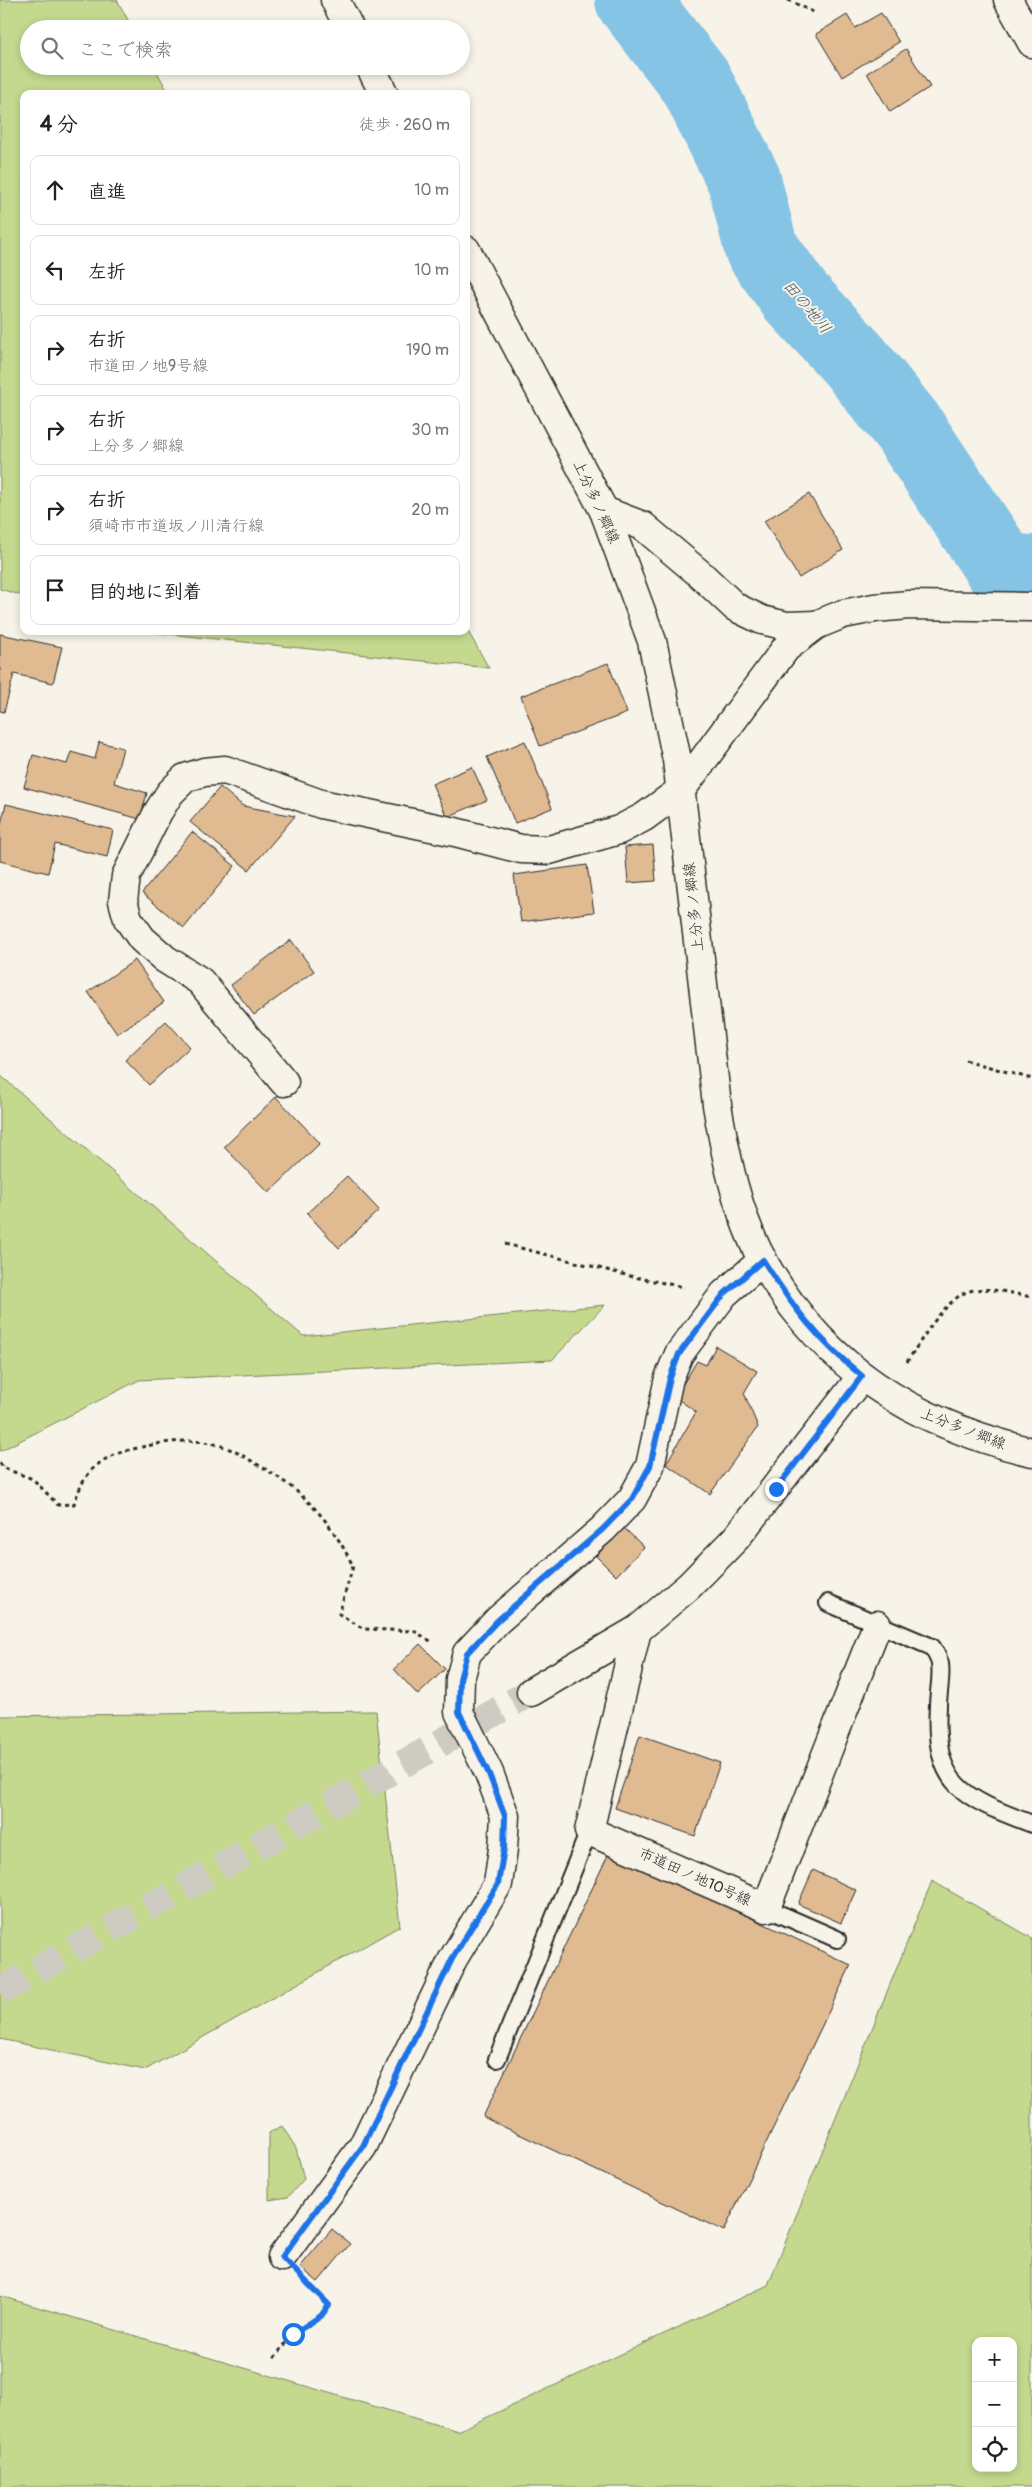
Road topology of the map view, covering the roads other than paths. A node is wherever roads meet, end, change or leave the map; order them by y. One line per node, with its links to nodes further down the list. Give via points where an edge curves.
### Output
1 (335, 0): 3 (street)
2 (1008, 0): 4 (street)
3 (345, 20)
4 (1032, 43)
5 (374, 75): 6 (street)
6 (382, 90)
7 (470, 258): 8 (street, 上分多ノ郷線)
8 (604, 512): 10 (street, via 642,526 735,607 762,620 787,626); 11 (street, 上分多ノ郷線, via 652,641)
9 (1032, 607): 10 (street, via 883,607 844,614)
10 (816, 625): 11 (street, via 786,648)
11 (681, 790): 12 (street, via 644,817 619,830 549,850 521,849 321,804 225,770 185,778 158,812 126,876 123,900 128,919 142,939 200,981); 13 (street, 上分多ノ郷線, via 717,1105 727,1160 744,1215)
12 (284, 1082)
13 (763, 1260): 14 (street, 上分多ノ郷線, via 802,1318 821,1340); 25 (street, via 724,1294 679,1354 670,1378 650,1466 632,1499 603,1529 498,1620 467,1653 460,1679 459,1712 505,1816 498,1884 452,1959 363,2146)
14 (862, 1376): 15 (street, 上分多ノ郷線, via 914,1411 937,1422 966,1434); 18 (street, via 736,1538 689,1586)
15 (1032, 1452)
16 (828, 1603): 17 (lane)
17 (877, 1625): 20 (lane, via 932,1646 940,1664 938,1752 949,1778 978,1803); 22 (street, 市道田ノ地10号線)
18 (637, 1630): 19 (street); 21 (street)
19 (531, 1692)
20 (1032, 1824)
21 (589, 1831): 22 (street, 市道田ノ地10号線); 24 (lane)
22 (766, 1908): 23 (lane)
23 (837, 1939)
24 (497, 2059)
25 (282, 2257)

